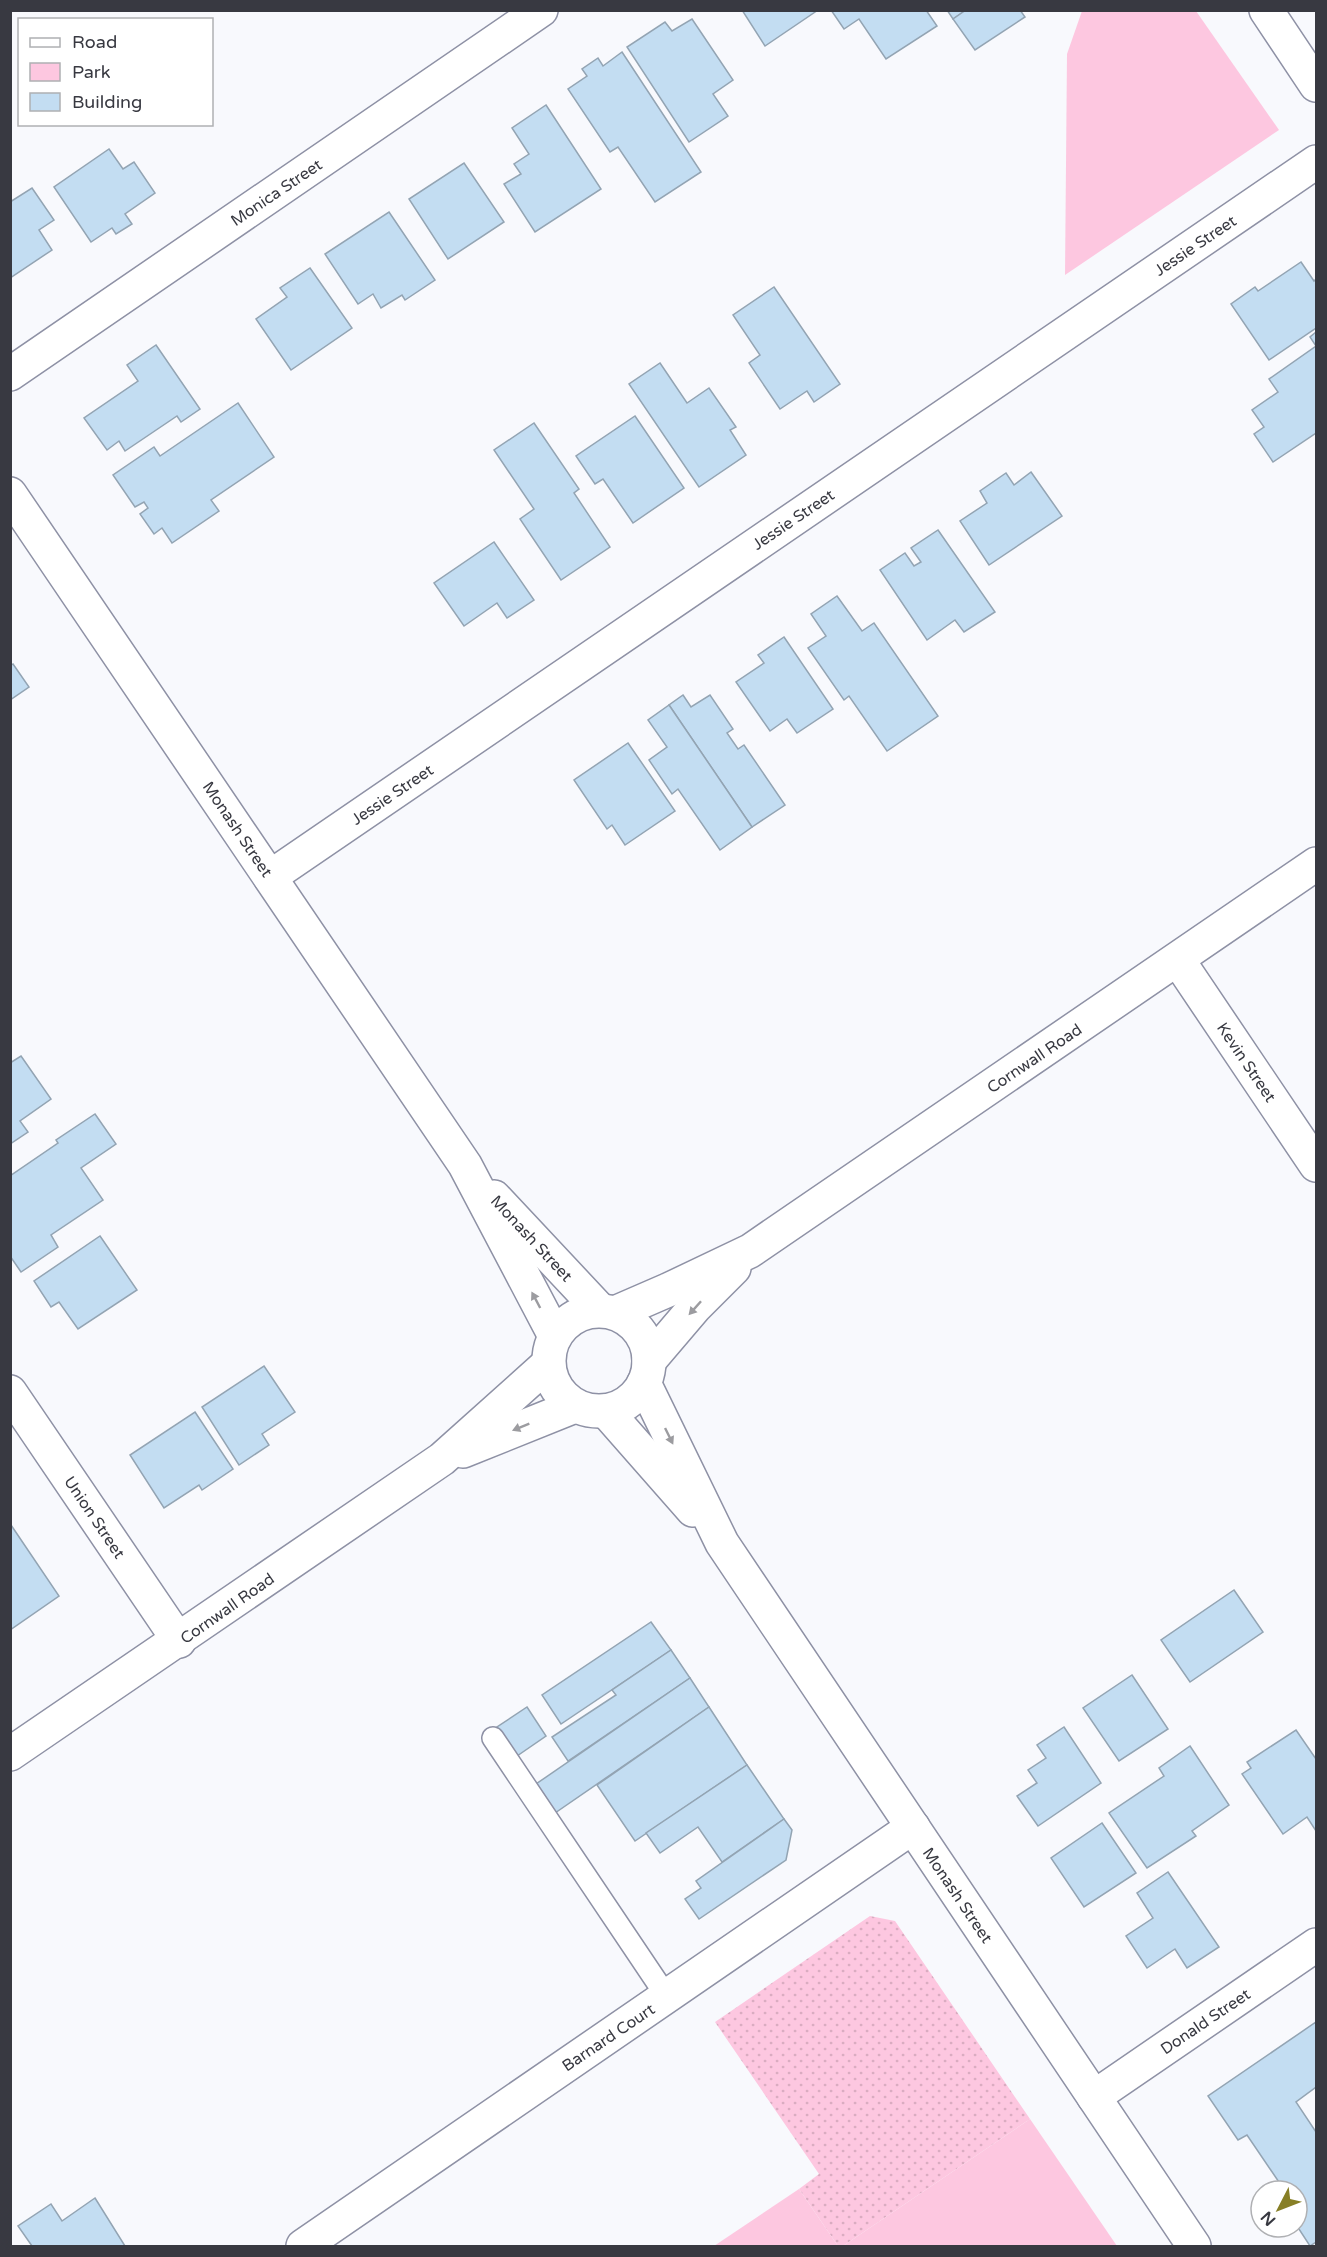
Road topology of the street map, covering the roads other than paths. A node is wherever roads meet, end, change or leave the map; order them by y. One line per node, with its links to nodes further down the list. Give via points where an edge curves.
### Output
1 (541, 10): 5 (street, Monica Street)
2 (1266, 10): 3 (street)
3 (1317, 85)
4 (1317, 162): 8 (street, Jessie Street)
5 (10, 374)
6 (10, 494): 8 (street, Monash Street)
7 (1317, 864): 9 (street, Cornwall Road)
8 (270, 877): 10 (street, Monash Street)
9 (1178, 960): 11 (street, Kevin Street); 12 (street, Cornwall Road)
10 (465, 1165): 13 (street, Monash Street); 14 (street, Monash Street, one-way to 10)
11 (1317, 1165)
12 (750, 1251): 13 (street, Cornwall Road, via 668,1290); 15 (street, Cornwall Road, one-way to 15, via 695,1307)
13 (608, 1312): 14 (street, via 584,1312 571,1319 561,1326); 15 (street, via 629,1320 639,1332 646,1346)
14 (551, 1350): 17 (street, via 552,1381 562,1395); 18 (street, Cornwall Road)
15 (646, 1372): 17 (street, via 637,1394 628,1401); 19 (street, Monash Street, one-way to 19)
16 (10, 1392): 20 (street, Union Street)
17 (591, 1408): 18 (street, Cornwall Road, one-way to 18); 19 (street, Monash Street)
18 (442, 1459): 20 (street, Cornwall Road)
19 (722, 1543): 23 (street, Monash Street)
20 (179, 1641): 22 (street, Cornwall Road)
21 (493, 1738): 25 (lane)
22 (10, 1754)
23 (913, 1827): 25 (street, Barnard Court); 26 (street, Monash Street)
24 (1317, 1945): 26 (street, Donald Street)
25 (667, 1997): 27 (street, Barnard Court)
26 (1094, 2097): 28 (street, Monash Street)
27 (303, 2247)
28 (1194, 2247)

